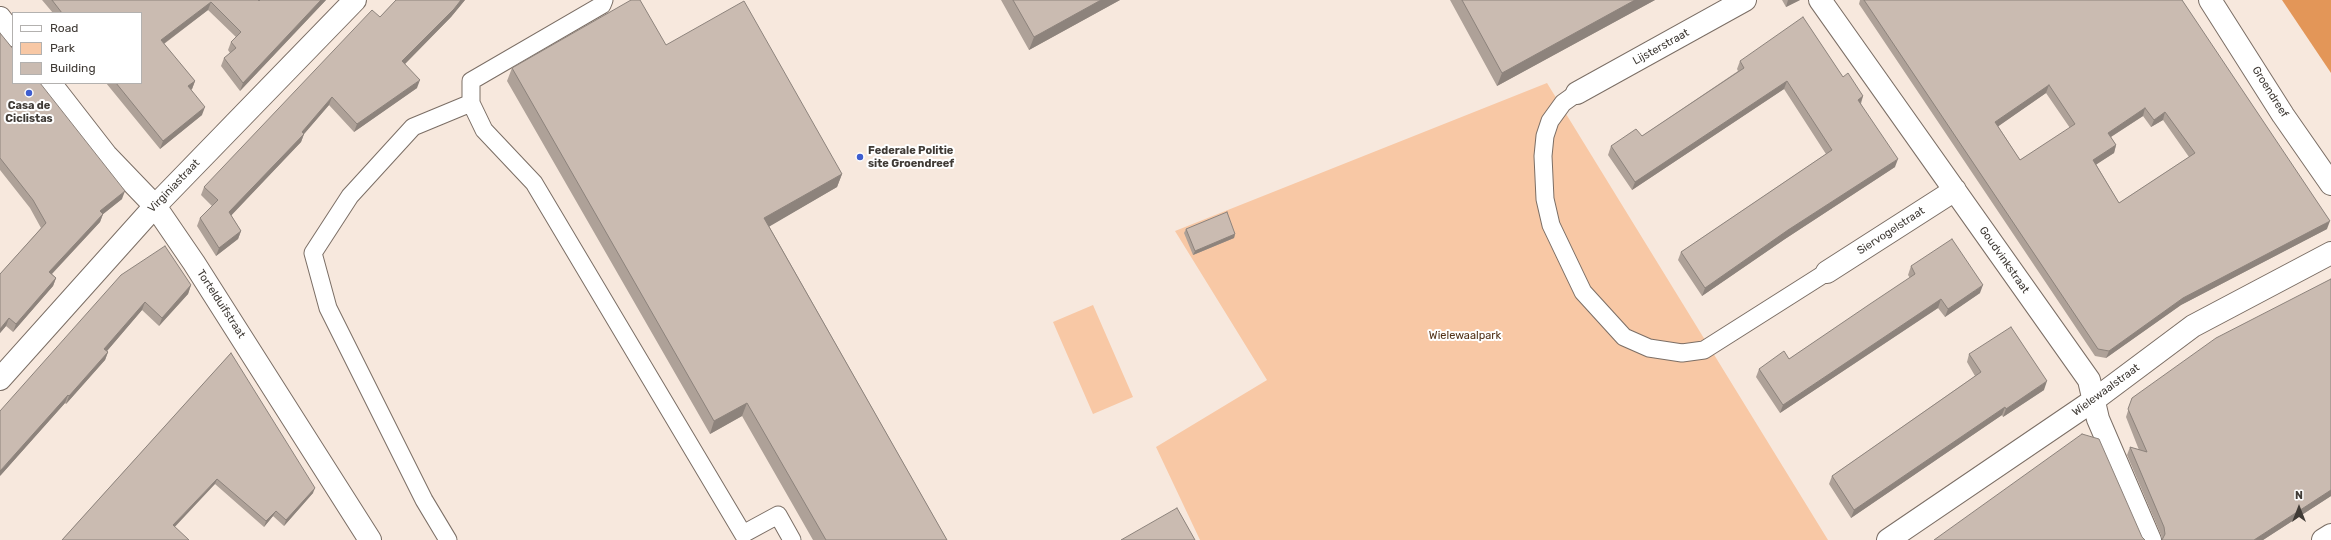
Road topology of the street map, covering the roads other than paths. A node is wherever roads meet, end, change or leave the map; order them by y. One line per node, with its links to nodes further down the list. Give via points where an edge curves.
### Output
1 (355, 0): 13 (street, Virginiastraat)
2 (604, 0): 10 (lane, via 602,5 471,81)
3 (1745, 0): 9 (street, Lijsterstraat)
4 (1820, 0): 12 (street, Goudvinkstraat)
5 (2210, 0): 11 (street, Groendreef, via 2283,115)
6 (0, 18): 7 (street)
7 (12, 34)
8 (51, 84): 13 (street, Tortelduifstraat, via 106,155)
9 (1577, 93): 15 (lane, via 1563,102 1550,120 1545,136 1545,198 1550,225 1583,292 1624,338 1649,348 1682,353 1704,350)
10 (471, 104): 20 (lane, via 414,127 350,196 313,253 328,308 424,500); 21 (lane, via 484,130 534,183 743,534 778,515)
11 (2331, 184)
12 (1955, 190): 15 (street, Siervogelstraat); 17 (street, Goudvinkstraat, via 2089,380)
13 (155, 206): 16 (street, Virginiastraat); 19 (street, Tortelduifstraat, via 213,290)
14 (2331, 253): 17 (street, Wielewaalstraat, via 2193,326)
15 (1827, 272)
16 (0, 379)
17 (2094, 400): 22 (street, Wielewaalstraat); 23 (street, Goudvinkstraat, via 2098,419)
18 (2331, 535): 24 (street)
19 (370, 540)
20 (448, 540)
21 (792, 540)
22 (1888, 540)
23 (2150, 540)
24 (2323, 540)

